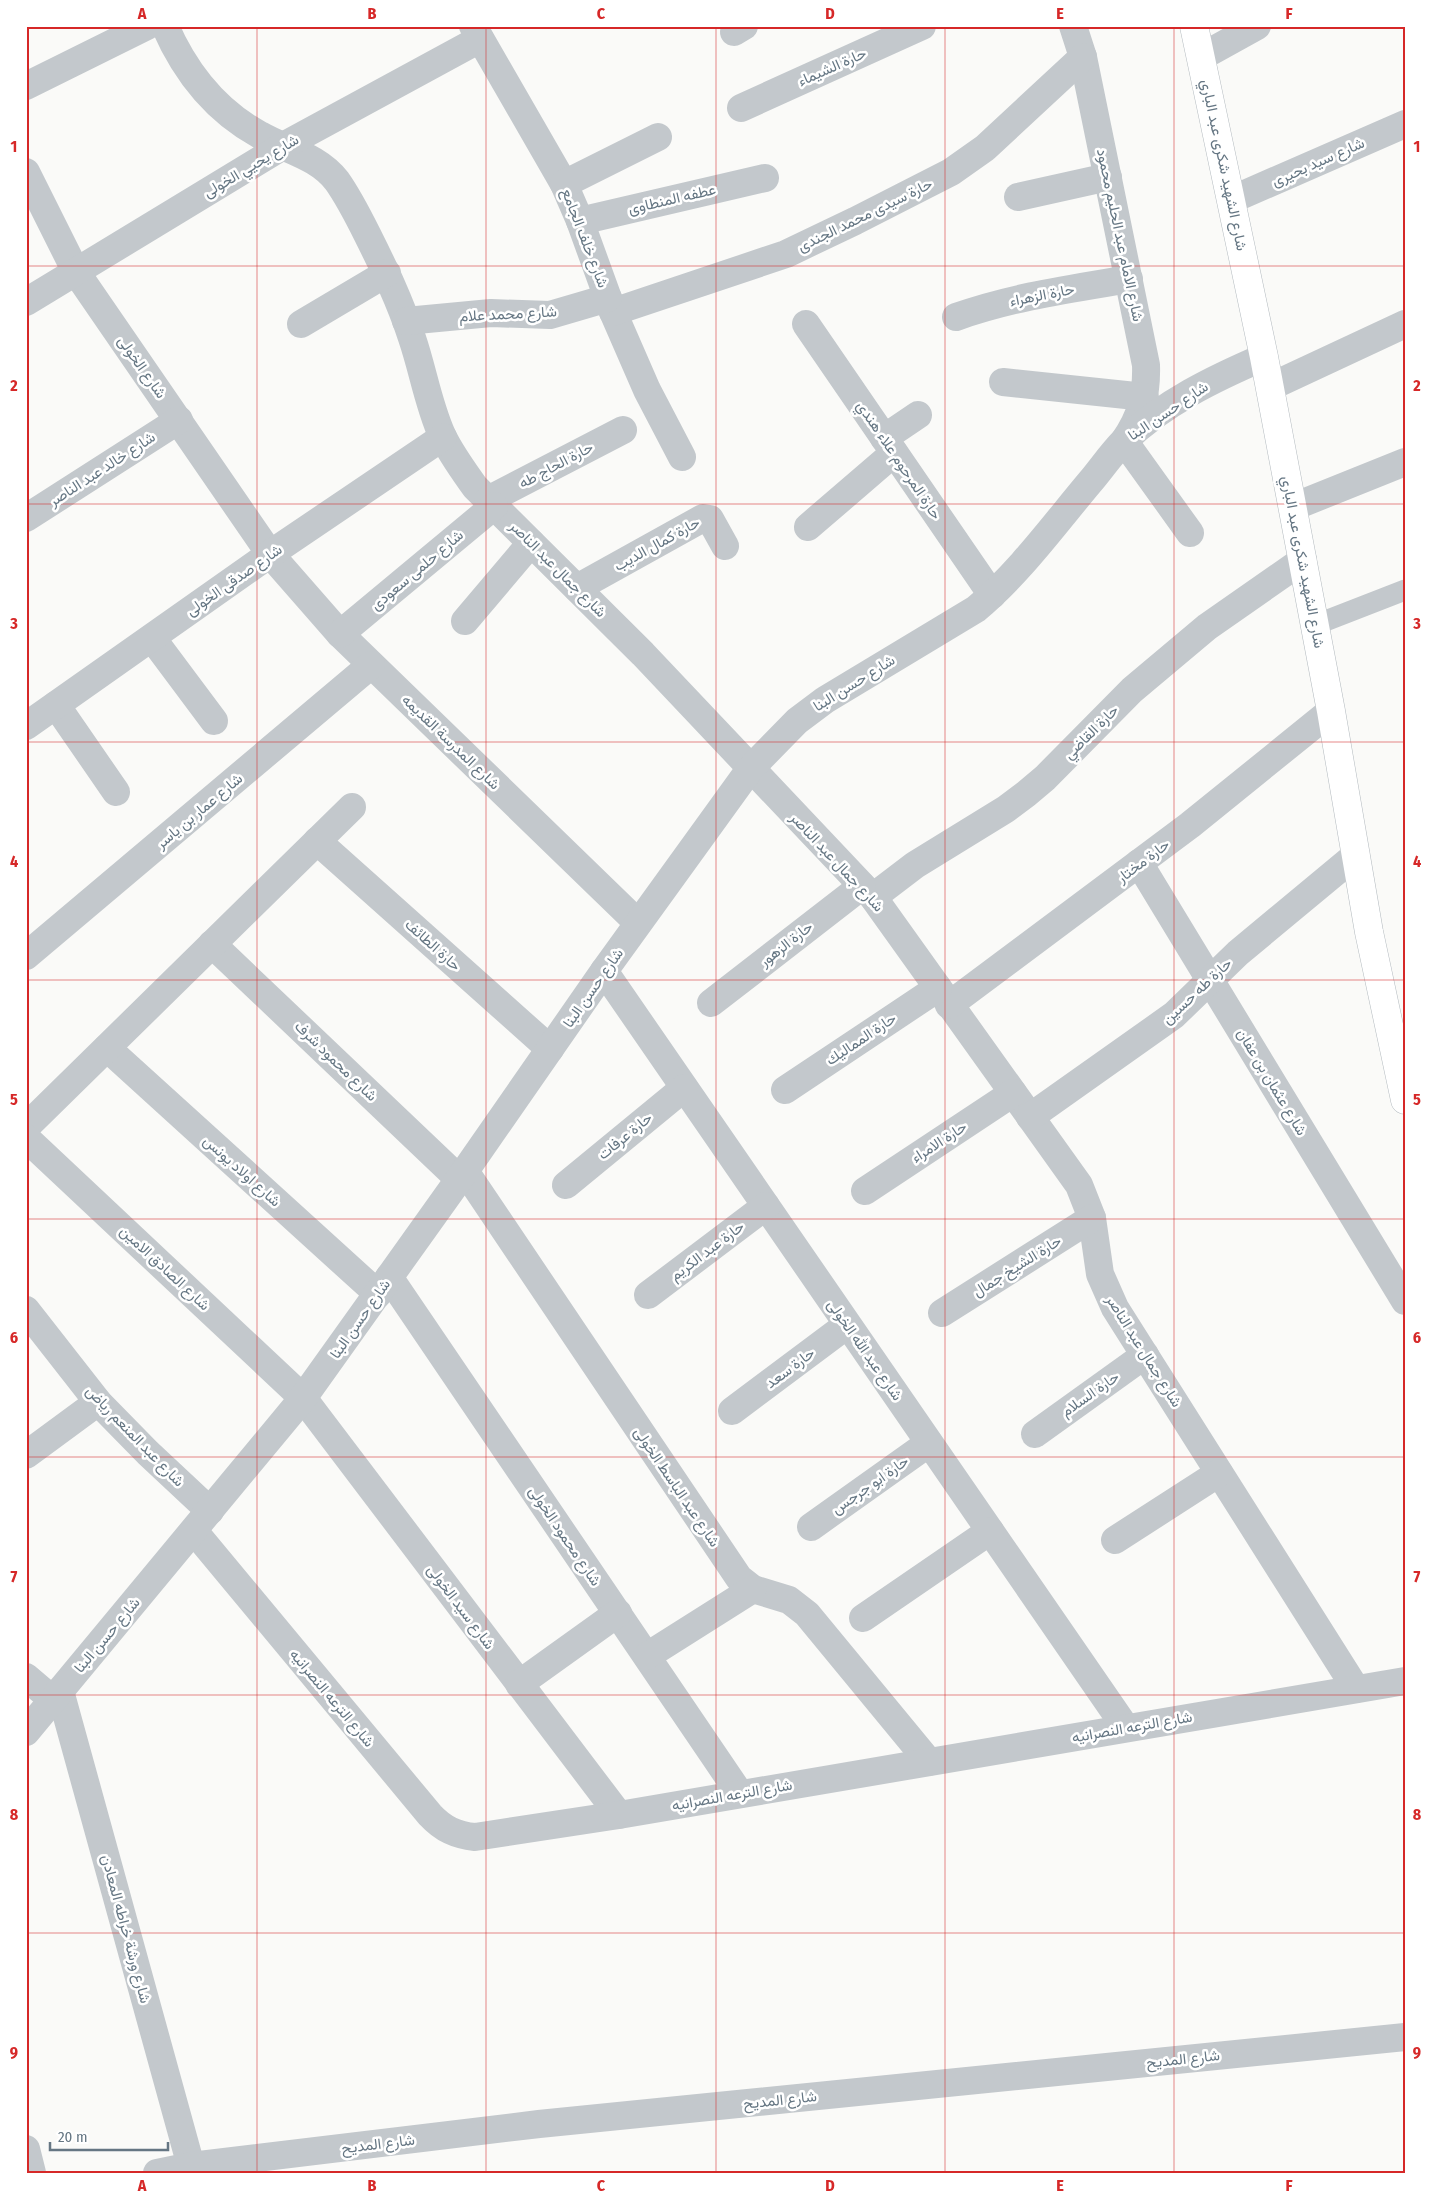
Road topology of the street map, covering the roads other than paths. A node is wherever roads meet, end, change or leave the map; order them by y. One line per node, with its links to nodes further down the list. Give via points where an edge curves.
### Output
1 (147, 26): 10 (street)
2 (165, 26): 14 (street, شارع جمال عبد الناصر, via 185,66 218,105 245,126)
3 (922, 26): 11 (street, حارة الشيماء)
4 (1073, 26): 8 (street, شارع الامام عبد الحليم محمود)
5 (1194, 26): 9 (main road, شارع الشهيد شكرى عبد الباري)
6 (1257, 26): 9 (street)
7 (477, 33): 14 (street, شارع يحيي الخولى); 18 (street, شارع خلف الجامع)
8 (1083, 57): 16 (street, شارع الامام عبد الحليم محمود); 26 (street, حارة سيدى محمد الجندى, via 985,148 951,172 786,254)
9 (1201, 57): 20 (main road, شارع الشهيد شكرى عبد الباري)
10 (26, 86)
11 (741, 108)
12 (1405, 124): 20 (street, شارع سيد بحيرى)
13 (658, 137): 18 (street)
14 (283, 146): 22 (street, شارع يحيي الخولى); 23 (street, شارع جمال عبد الناصر, via 303,154 336,180)
15 (26, 172): 22 (street, شارع الخولى)
16 (1108, 177): 19 (street); 24 (street, شارع الامام عبد الحليم محمود)
17 (765, 178): 21 (street, عطفه المنطاوى)
18 (564, 184): 21 (street, شارع خلف الجامع)
19 (1018, 197)
20 (1231, 200): 32 (main road, شارع الشهيد شكرى عبد الباري)
21 (580, 221): 26 (street, شارع خلف الجامع)
22 (76, 272): 25 (street, شارع يحيي الخولى); 37 (street, شارع الخولى)
23 (387, 273): 28 (street, شارع جمال عبد الناصر); 29 (street)
24 (1129, 279): 27 (street, حارة الزهراء, via 1024,297); 35 (street, شارع الامام عبد الحليم محمود, via 1146,365)
25 (26, 302)
26 (610, 305): 28 (street, شارع محمد علام, via 550,315 491,313); 42 (street, شارع خلف الجامع, via 647,390)
27 (956, 317)
28 (406, 321): 39 (street, شارع جمال عبد الناصر)
29 (301, 324)
30 (806, 324): 41 (street, حارة المرحوم علاء هندي)
31 (1405, 324): 34 (street)
32 (1264, 357): 34 (main road, شارع الشهيد شكرى عبد الباري); 40 (street, شارع حسن البنا, via 1189,394)
33 (1003, 382): 35 (street)
34 (1270, 387): 45 (main road, شارع الشهيد شكرى عبد الباري)
35 (1145, 397): 40 (street, شارع الامام عبد الحليم محمود, via 1141,413)
36 (918, 415): 41 (street)
37 (178, 420): 46 (street, شارع خالد عبد الناصر); 51 (street, شارع الخولى)
38 (623, 430): 44 (street, حارة الحاج طه)
39 (443, 437): 44 (street, شارع جمال عبد الناصر, via 474,486); 51 (street, شارع صدقى الخولى)
40 (1124, 441): 48 (street); 55 (street, شارع حسن البنا, via 1022,566)
41 (889, 445): 47 (street); 55 (street, حارة المرحوم علاء هندي)
42 (682, 457)
43 (1405, 462): 45 (street)
44 (491, 503): 49 (street, شارع جمال عبد الناصر); 58 (street, شارع حلمى سعودى)
45 (1293, 507): 52 (main road, شارع الشهيد شكرى عبد الباري)
46 (26, 518)
47 (808, 527)
48 (1190, 533)
49 (531, 543): 53 (street, شارع جمال عبد الناصر); 56 (street)
50 (725, 546): 53 (street, حارة كمال الديب, via 710,519 703,518)
51 (270, 554): 58 (street, شارع المدرسة القديمه); 59 (street, شارع صدقى الخولى)
52 (1303, 560): 57 (main road, شارع الشهيد شكرى عبد الباري); 71 (street, حارة القاضي, via 1207,627 1132,690 1045,778 1006,810)
53 (577, 588): 65 (street, شارع جمال عبد الناصر)
54 (1405, 590): 57 (lane)
55 (992, 595): 65 (street, شارع حسن البنا, via 976,609 825,700 796,721)
56 (465, 620)
57 (1315, 625): 62 (main road, شارع الشهيد شكرى عبد الباري)
58 (340, 634): 60 (street, شارع المدرسة القديمه)
59 (152, 638): 61 (street, شارع صدقى الخولى); 63 (street)
60 (371, 665): 72 (street, شارع المدرسة القديمه); 74 (street, شارع عمار بن ياسر)
61 (56, 705): 64 (street, شارع صدقى الخولى); 66 (street)
62 (1331, 710): 69 (main road, شارع الشهيد شكرى عبد الباري); 70 (street, حارة مختار)
63 (214, 722)
64 (26, 726)
65 (750, 769): 71 (street, شارع جمال عبد الناصر); 72 (street, شارع حسن البنا)
66 (116, 792)
67 (352, 806): 68 (street)
68 (317, 841): 73 (street); 80 (street, حارة الطائف)
69 (1356, 855): 76 (street, حارة طه حسين); 84 (main road, شارع الشهيد شكرى عبد الباري)
70 (1139, 863): 76 (street, شارع عثمان بن عفان); 77 (street, حارة مختار)
71 (867, 891): 77 (street, شارع جمال عبد الناصر); 78 (street, حارة الزهور)
72 (638, 924): 75 (street, شارع حسن البنا)
73 (212, 944): 79 (street); 88 (street, شارع محمود شرف)
74 (26, 956)
75 (604, 971): 80 (street, شارع حسن البنا); 81 (street, شارع عبد الله الخولى)
76 (1210, 980): 85 (street, حارة طه حسين, via 1152,1032); 95 (street, شارع عثمان بن عفان)
77 (943, 996): 82 (street, حارة المماليك); 83 (street, شارع جمال عبد الناصر)
78 (711, 1003)
79 (107, 1048): 86 (street); 93 (street, شارع اولاد يونس)
80 (550, 1049): 88 (street, شارع حسن البنا)
81 (684, 1088): 89 (street, حارة عرفات); 91 (street, شارع عبد الله الخولى)
82 (785, 1090)
83 (1013, 1093): 85 (street, شارع جمال عبد الناصر); 90 (street, حارة الامراء)
84 (1405, 1100)
85 (1030, 1117): 92 (street, شارع جمال عبد الناصر, via 1079,1185)
86 (26, 1127)
87 (26, 1138): 100 (street, شارع الصادق الامين)
88 (462, 1175): 93 (street, شارع حسن البنا); 111 (street, شارع عبد الباسط الخولى, via 728,1564)
89 (566, 1185)
90 (865, 1191)
91 (766, 1206): 94 (street, حارة عبد الكريم); 98 (street, شارع عبد الله الخولى)
92 (1092, 1218): 97 (street, حارة الشيخ جمال); 99 (street, شارع جمال عبد الناصر, via 1096,1255 1106,1292)
93 (383, 1286): 100 (street, شارع حسن البنا); 112 (street, شارع محمود الخولى)
94 (648, 1295)
95 (1405, 1301)
96 (26, 1310): 101 (street, شارع عبد المنعم رياض)
97 (942, 1313)
98 (847, 1325): 102 (street, حارة سعد); 104 (street, شارع عبد الله الخولى)
99 (1145, 1355): 103 (street, حارة السلام); 106 (street, شارع جمال عبد الناصر)
100 (303, 1398): 107 (street, شارع حسن البنا); 117 (street, شارع سيد الخولى)
101 (98, 1402): 105 (street); 107 (street, شارع عبد المنعم رياض, via 148,1453)
102 (732, 1411)
103 (1035, 1434)
104 (929, 1443): 108 (street, حارة ابو جرجس); 109 (street, شارع عبد الله الخولى)
105 (26, 1455)
106 (1219, 1472): 110 (street); 118 (street, شارع جمال عبد الناصر)
107 (202, 1521): 119 (street, شارع حسن البنا); 124 (street, شارع الترعه النصرانيه, via 439,1824 462,1836 475,1837)
108 (811, 1527)
109 (990, 1531): 113 (street); 120 (street, شارع عبد الله الخولى)
110 (1115, 1540)
111 (753, 1589): 114 (street); 122 (street, شارع عبد الباسط الخولى, via 789,1600 807,1614)
112 (618, 1613): 114 (street, شارع محمود الخولى); 117 (street)
113 (863, 1618)
114 (647, 1656): 123 (street, شارع محمود الخولى)
115 (26, 1677): 119 (street)
116 (1405, 1681): 118 (street, شارع الترعه النصرانيه)
117 (519, 1684): 124 (street, شارع سيد الخولى)
118 (1356, 1689): 120 (street, شارع الترعه النصرانيه)
119 (56, 1696): 121 (street, شارع حسن البنا); 127 (street, شارع ورشة خراطه المعادن)
120 (1126, 1728): 122 (street, شارع الترعه النصرانيه)
121 (26, 1732)
122 (929, 1762): 123 (street, شارع الترعه النصرانيه)
123 (740, 1794): 124 (street, شارع الترعه النصرانيه)
124 (618, 1815)
125 (1405, 2037): 127 (street, شارع المديح, via 539,2124)
126 (26, 2149): 128 (street)
127 (191, 2166): 129 (street, شارع المديح)
128 (32, 2173)
129 (157, 2173)

